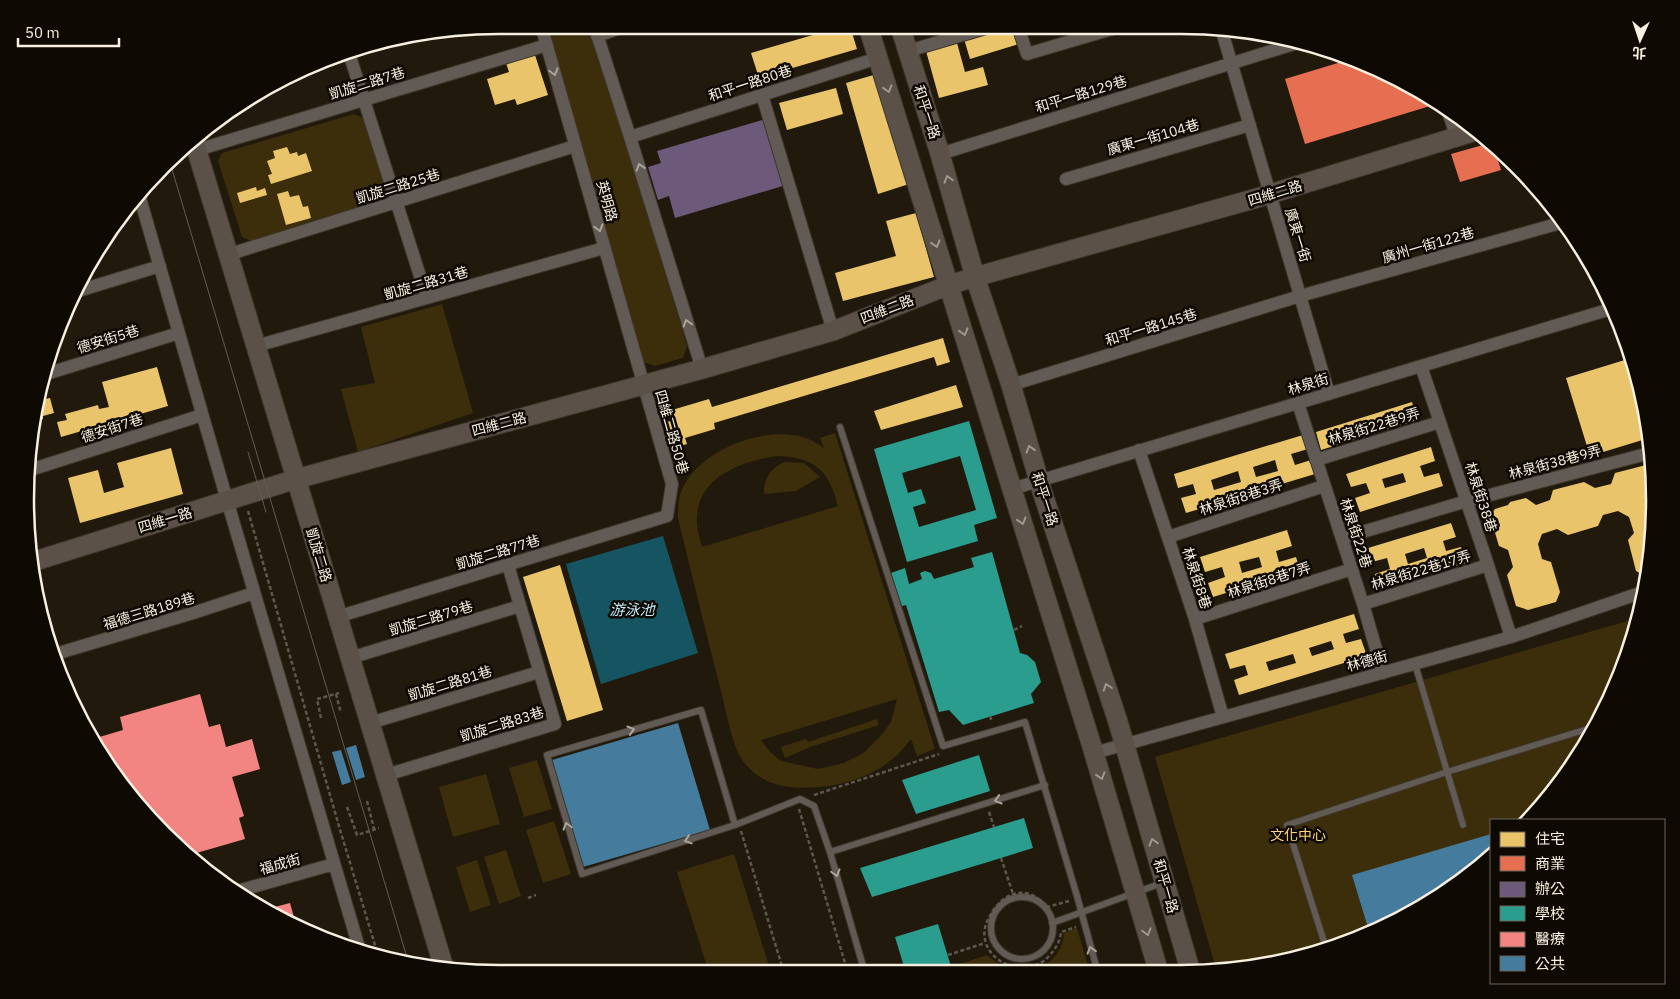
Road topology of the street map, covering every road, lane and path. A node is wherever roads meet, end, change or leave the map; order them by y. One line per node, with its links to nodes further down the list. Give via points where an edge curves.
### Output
1 (543, 34): 9 (street, 英明路)
2 (596, 34): 20 (street)
3 (870, 34): 13 (street, 和平一路)
4 (903, 34): 11 (street, 和平一路)
5 (966, 34): 11 (street)
6 (1021, 34): 7 (street, via 1027,54)
7 (1095, 34)
8 (1223, 36): 14 (street, 廣東一街)
9 (546, 45): 16 (street, 凱旋二路7巷); 23 (street, 英明路, one-way to 23)
10 (1286, 46): 14 (street, 和平一路129巷)
11 (908, 51): 24 (street, 和平一路)
12 (351, 58): 16 (street)
13 (878, 58): 15 (street, 和平一路80巷); 34 (street, 和平一路, one-way to 34)
14 (1231, 63): 18 (street, 廣東一街); 24 (street, 和平一路129巷)
15 (762, 95): 20 (street, 和平一路80巷); 39 (street)
16 (364, 100): 22 (street, 凱旋二路7巷); 28 (street)
17 (1451, 121): 21 (street)
18 (1250, 125): 25 (street, 廣東一街104巷); 26 (street, 廣東一街)
19 (1469, 134): 21 (street, 四維二路)
20 (630, 137): 43 (street, one-way to 20)
21 (1457, 138): 26 (street, 四維二路)
22 (196, 146): 31 (street, 凱旋二路)
23 (575, 146): 28 (street, 凱旋二路25巷); 30 (street, 英明路, one-way to 30)
24 (940, 154): 33 (street, 和平一路, one-way to 24)
25 (1066, 178)
26 (1270, 194): 33 (street, 四維二路); 36 (street, 廣東一街)
27 (141, 202): 32 (street)
28 (398, 202): 31 (street, 凱旋二路25巷); 37 (street)
29 (1556, 224): 36 (street, 廣州一街122巷)
30 (604, 248): 37 (street, 凱旋二路31巷); 45 (street, 英明路)
31 (230, 254): 41 (street, 凱旋二路)
32 (160, 266): 35 (street); 40 (street)
33 (975, 277): 34 (street, 四維二路); 46 (street, 和平一路)
34 (949, 285): 39 (street, 四維二路); 59 (street, 和平一路, one-way to 59)
35 (85, 289)
36 (1300, 296): 46 (street, 和平一路145巷); 47 (street, 廣東一街)
37 (428, 298): 41 (street, 凱旋二路31巷)
38 (1606, 310): 42 (street, 林泉街)
39 (833, 330): 43 (street, 四維二路)
40 (179, 333): 44 (street, 德安街5巷); 49 (street)
41 (256, 346): 56 (street, 凱旋二路)
42 (1422, 366): 47 (street, 林泉街); 50 (street, 林泉街38巷)
43 (702, 369): 45 (street, 四維二路)
44 (52, 372)
45 (643, 385): 56 (street, 四維二路); 62 (street, 四維二路50巷, via 672,484)
46 (1011, 385): 57 (street, 和平一路, one-way to 46)
47 (1329, 394): 48 (street, 林泉街)
48 (1298, 403): 52 (street, 林泉街); 54 (street, 林泉街22巷)
49 (202, 415): 55 (street, 德安街7巷); 60 (street)
50 (1440, 422): 54 (street, 林泉街22巷9弄); 61 (street, 林泉街38巷)
51 (840, 428): 91 (lane)
52 (1139, 450): 57 (street, 林泉街); 63 (street, 林泉街8巷)
53 (1644, 455): 61 (street, 林泉街38巷9弄)
54 (1316, 460): 58 (street, 林泉街22巷)
55 (35, 468)
56 (296, 479): 60 (street, 四維一路); 73 (street, 凱旋二路)
57 (1039, 480): 59 (street, 林泉街); 90 (street, 和平一路, one-way to 57)
58 (1324, 486): 63 (street, 林泉街8巷3弄); 64 (street, 林泉街22巷)
59 (1012, 489): 92 (street, 和平一路, one-way to 92)
60 (235, 498): 65 (street, 四維一路); 69 (street); 122 (path)
61 (1467, 501): 64 (street, 林泉街38巷9弄); 67 (street, 林泉街38巷)
62 (667, 516): 66 (street, 凱旋二路77巷)
63 (1168, 536): 74 (street, 林泉街8巷)
64 (1342, 538): 68 (street, 林泉街22巷)
65 (38, 560)
66 (508, 565): 72 (street, 凱旋二路83巷); 73 (street, 凱旋二路77巷)
67 (1488, 565): 71 (street, 林泉街22巷17弄); 77 (street, 林泉街38巷)
68 (1352, 569): 71 (street, 林泉街22巷); 74 (street, 林泉街8巷7弄)
69 (254, 593): 78 (street, 福德三路189巷); 108 (street)
70 (1636, 595): 77 (street, 林德街)
71 (1363, 604): 82 (street, 林泉街22巷)
72 (520, 606): 79 (street, 凱旋二路79巷); 81 (street, 凱旋二路83巷)
73 (337, 617): 79 (street, 凱旋二路)
74 (1194, 619): 85 (street, 林泉街8巷)
75 (1022, 626): 76 (path)
76 (1014, 630)
77 (1510, 637): 80 (street, 林德街)
78 (59, 653)
79 (350, 658): 88 (street, 凱旋二路)
80 (1415, 664): 82 (street, 林德街); 93 (lane)
81 (539, 672): 88 (street, 凱旋二路81巷); 94 (street, 凱旋二路83巷, via 555,724)
82 (1383, 672): 85 (street, 林德街)
83 (341, 713): 86 (path, via 337,694 317,699)
84 (990, 716): 87 (path)
85 (1223, 717): 90 (street, 林德街)
86 (321, 718)
87 (992, 722)
88 (370, 723): 94 (street, 凱旋二路)
89 (1585, 730): 93 (lane)
90 (1125, 744): 92 (street, 林德街); 109 (street, 和平一路, one-way to 90)
91 (943, 746): 95 (lane, via 1025,722); 96 (path, via 939,754)
92 (1094, 753): 111 (street, 和平一路, one-way to 111)
93 (1447, 772): 101 (lane); 121 (lane, via 1287,825)
94 (386, 775): 124 (street, 凱旋二路)
95 (1044, 785): 106 (lane, one-way to 106); 116 (lane)
96 (800, 799): 102 (lane); 106 (lane, via 814,806)
97 (367, 801): 105 (path)
98 (347, 806): 105 (path, via 357,835)
99 (987, 806): 103 (path)
100 (799, 809): 126 (path)
101 (1463, 825)
102 (736, 826): 102 (lane, one-way to 102, via 582,874 546,755 701,710); 125 (path, via 743,834)
103 (994, 827)
104 (379, 828): 105 (path)
105 (375, 829)
106 (830, 852): 127 (lane, one-way to 127)
107 (1001, 858): 112 (path)
108 (334, 864): 110 (street, 福成街); 119 (street)
109 (1165, 882): 111 (lane); 132 (street, 和平一路)
110 (244, 889)
111 (1135, 893): 116 (lane); 131 (street, 和平一路, one-way to 131)
112 (1013, 894): 115 (path, via 1029,893 1047,907); 120 (path, via 1004,898 989,916)
113 (536, 896): 114 (path)
114 (528, 898)
115 (1073, 900)
116 (1081, 912): 117 (lane); 118 (lane)
117 (1052, 923): 117 (lane, via 1049,913 1038,902 1024,897 1014,898 997,909 992,923 992,938 1004,954 1024,959 1043,951 1049,943)
118 (1082, 927): 129 (path, via 1061,932 1055,949); 130 (lane, one-way to 118)
119 (353, 942)
120 (985, 943): 123 (path); 128 (path, via 989,951)
121 (1324, 943)
122 (376, 948)
123 (948, 955)
124 (442, 961)
125 (782, 965)
126 (846, 965)
127 (863, 965)
128 (1011, 965)
129 (1036, 965)
130 (1095, 965)
131 (1157, 965)
132 (1190, 965)

